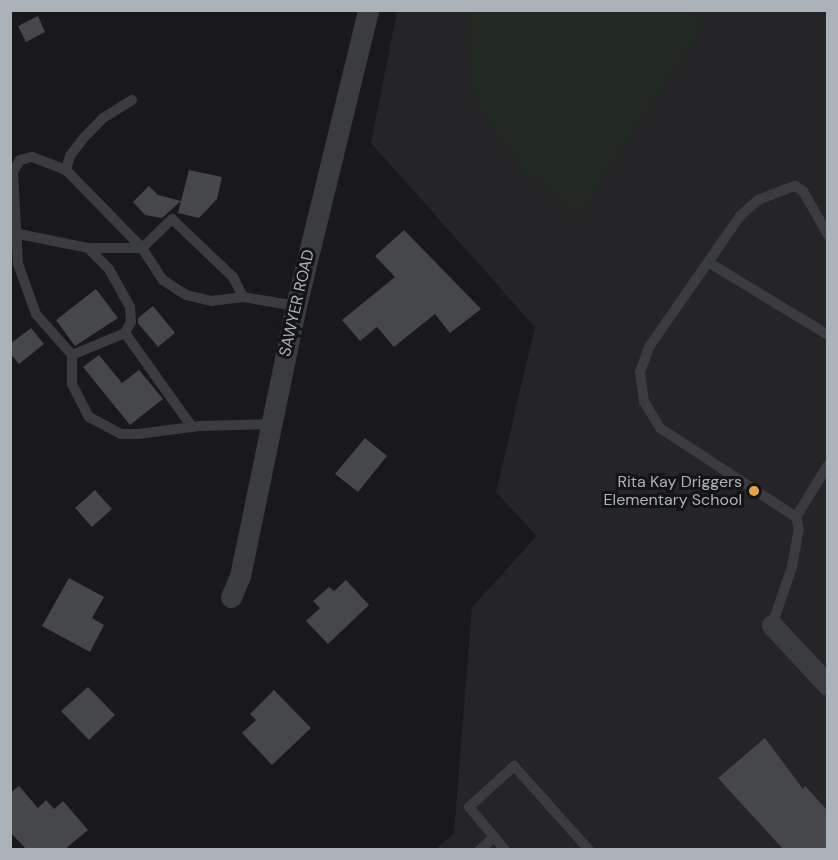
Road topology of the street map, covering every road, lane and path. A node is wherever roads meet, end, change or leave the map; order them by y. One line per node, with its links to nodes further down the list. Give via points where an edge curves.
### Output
1 (369, 10): 10 (street, SAWYER ROAD)
2 (132, 100): 3 (lane, via 103,118 82,140 70,156)
3 (66, 170): 4 (lane, via 32,157 20,160 13,172 13,204); 7 (lane)
4 (19, 234): 6 (lane); 13 (lane, via 18,264 30,302)
5 (828, 235): 8 (lane, via 803,190 795,186 776,190 740,216)
6 (88, 248): 7 (lane); 11 (lane, via 109,269 129,307 131,322)
7 (141, 248): 9 (lane, via 163,280 186,295 212,301); 9 (lane, via 172,219 233,277)
8 (708, 262): 12 (lane); 17 (lane, via 649,347 640,372 644,400 660,428)
9 (243, 297): 10 (lane)
10 (296, 306): 14 (street, SAWYER ROAD)
11 (125, 333): 13 (lane); 15 (lane)
12 (828, 335)
13 (72, 355): 15 (lane, via 72,384 89,417 121,434)
14 (270, 424): 15 (lane); 18 (street, SAWYER ROAD, via 240,576)
15 (192, 427)
16 (828, 465): 17 (lane)
17 (796, 517): 19 (lane, via 799,529 792,567)
18 (231, 597)
19 (772, 625): 20 (street)
20 (828, 685)
21 (493, 838): 22 (lane); 23 (lane); 24 (lane, via 469,807 514,766)
22 (480, 849)
23 (505, 849)
24 (589, 849)

